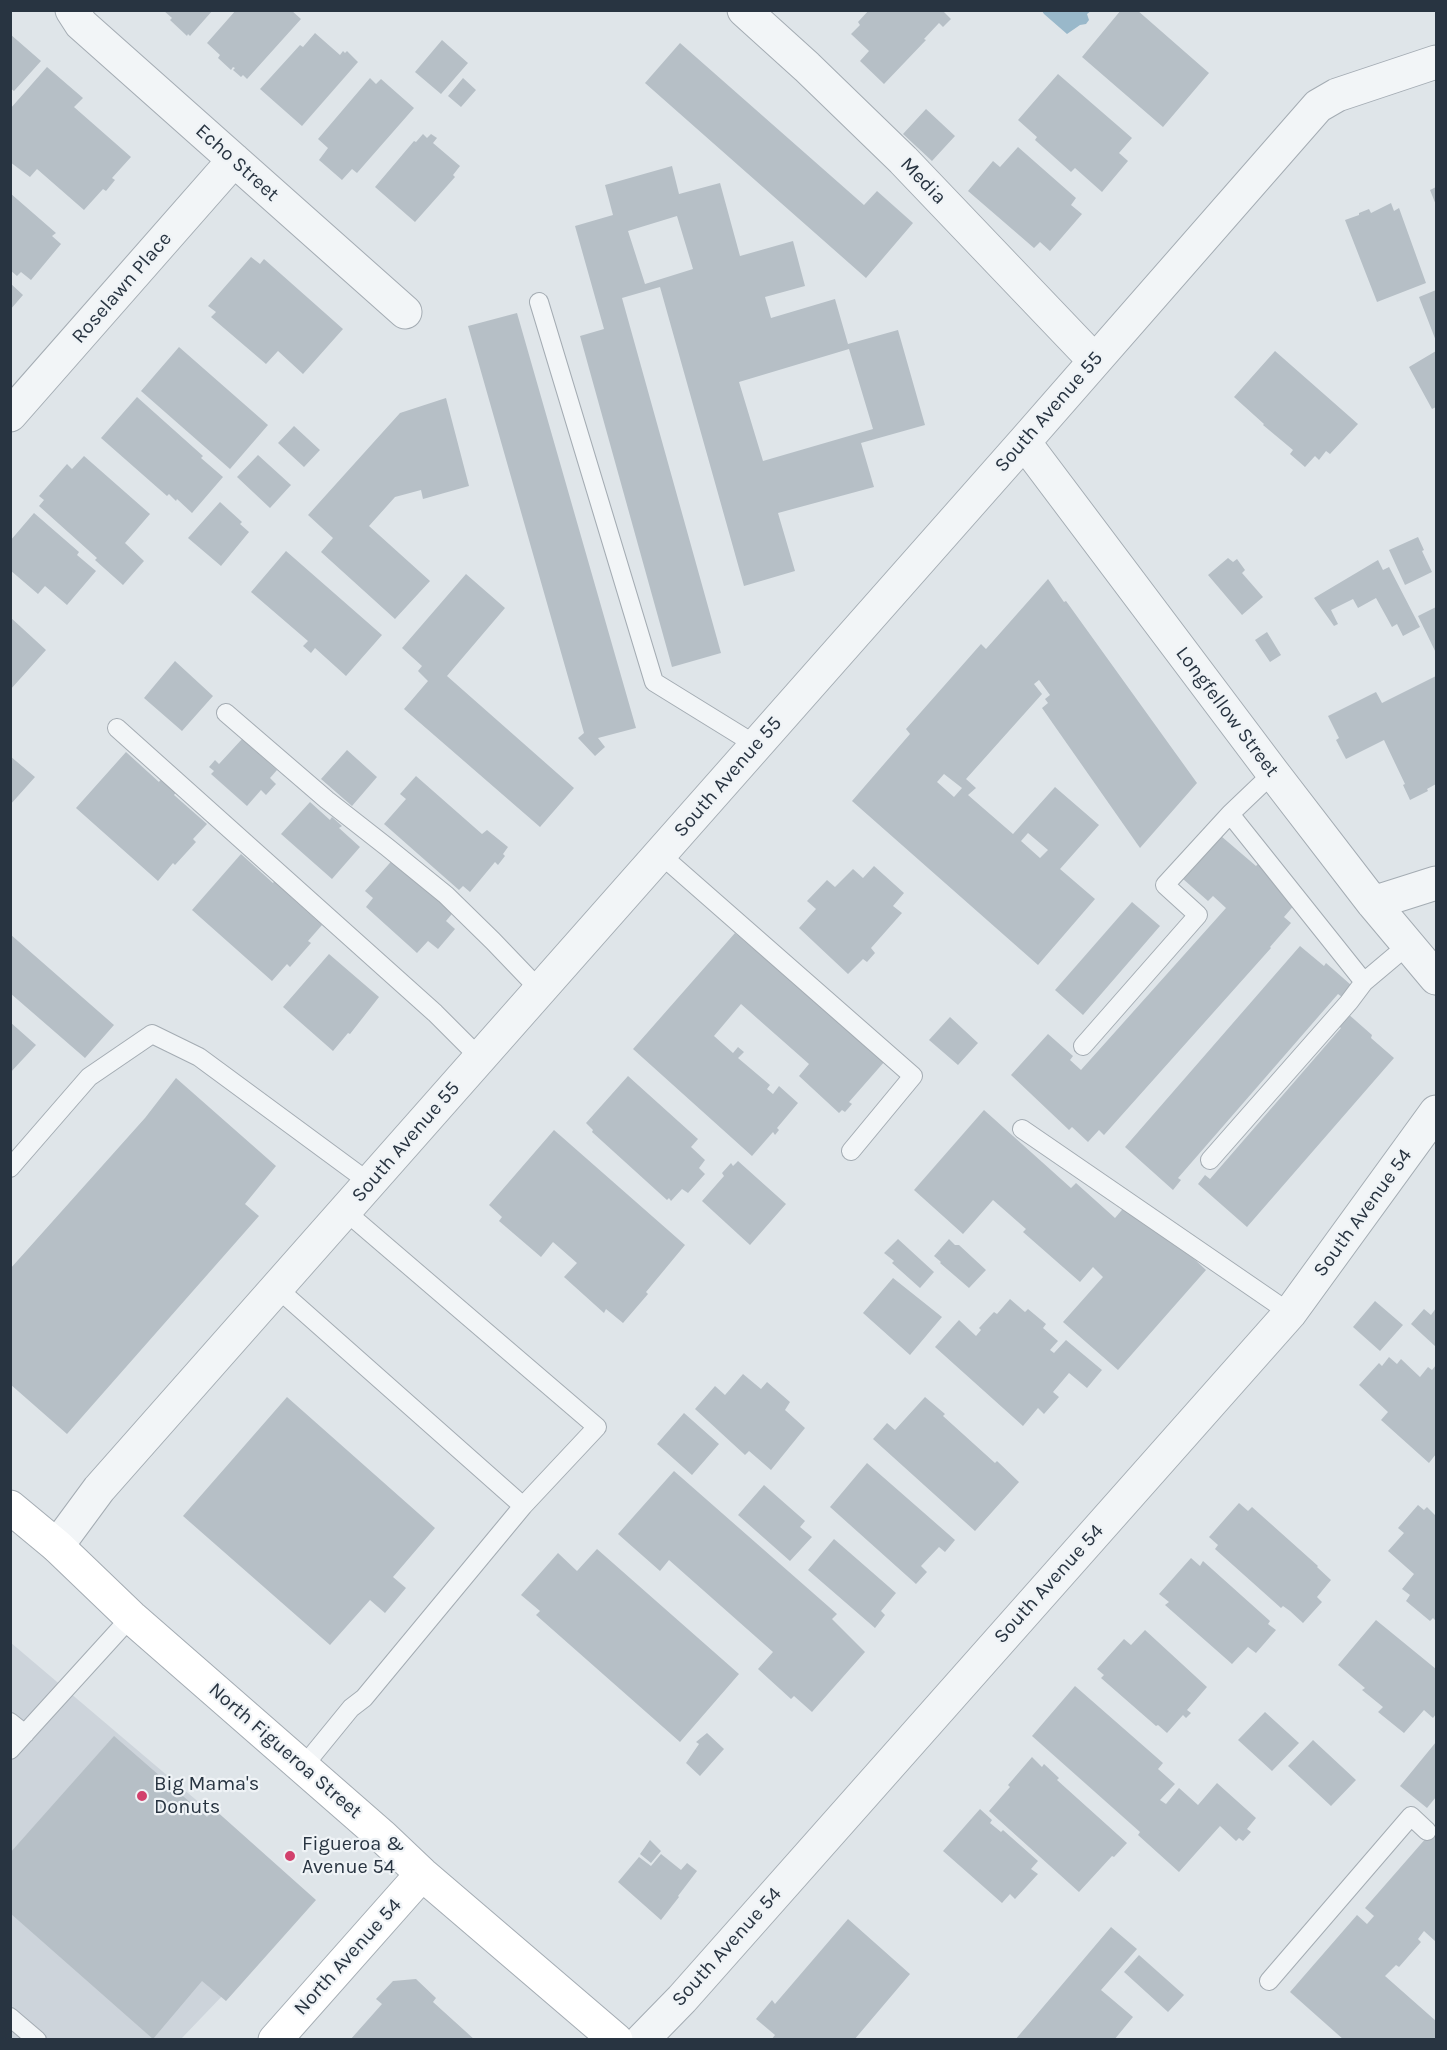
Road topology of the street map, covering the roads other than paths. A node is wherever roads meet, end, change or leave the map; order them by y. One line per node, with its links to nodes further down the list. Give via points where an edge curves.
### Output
1 (72, 10): 4 (street, Echo Street, via 81,24)
2 (744, 10): 7 (street, Media, via 903,160)
3 (1437, 62): 7 (street, South Avenue 55, via 1337,94 1318,106)
4 (234, 160): 6 (street, Echo Street); 8 (street, Roselawn Place)
5 (539, 302): 12 (lane, via 654,682)
6 (405, 312)
7 (1094, 360): 9 (street, South Avenue 55)
8 (10, 415)
9 (1024, 441): 12 (street, South Avenue 55); 13 (street, Longfellow Street)
10 (226, 713): 21 (lane, via 446,895)
11 (117, 728): 23 (lane, via 435,1013)
12 (756, 745): 15 (street, South Avenue 55)
13 (1273, 772): 14 (lane); 17 (street, Longfellow Street)
14 (1230, 814): 20 (lane); 22 (lane, via 1165,885 1198,915)
15 (660, 854): 21 (street, South Avenue 55); 26 (lane, via 913,1076)
16 (1437, 883): 17 (street)
17 (1373, 903): 18 (street, Longfellow Street)
18 (1408, 945): 19 (street, Longfellow Street); 20 (lane)
19 (1437, 978)
20 (1364, 982): 27 (lane)
21 (540, 990): 23 (street, South Avenue 55)
22 (1083, 1046)
23 (480, 1058): 29 (street, South Avenue 55)
24 (1437, 1112): 32 (street, South Avenue 54)
25 (1022, 1129): 32 (lane)
26 (851, 1151)
27 (1210, 1160)
28 (10, 1168): 29 (lane, via 89,1077 152,1034 200,1057)
29 (370, 1183): 30 (street, South Avenue 55)
30 (345, 1210): 31 (street, South Avenue 55); 33 (lane, via 597,1427)
31 (277, 1288): 33 (lane); 35 (street, South Avenue 55, via 99,1489)
32 (1290, 1313): 48 (street, South Avenue 54)
33 (523, 1506): 40 (lane)
34 (10, 1508): 35 (main road, North Figueroa Street)
35 (57, 1546): 36 (main road, North Figueroa Street)
36 (131, 1617): 38 (lane); 40 (main road, North Figueroa Street)
37 (10, 1722): 38 (lane)
38 (25, 1734): 39 (lane)
39 (10, 1750)
40 (302, 1768): 42 (main road, North Figueroa Street)
41 (1428, 1831): 43 (lane, via 1411,1816)
42 (422, 1874): 46 (main road, North Avenue 54); 47 (main road, North Figueroa Street)
43 (1269, 1981)
44 (10, 2017): 45 (lane)
45 (37, 2040)
46 (274, 2040)
47 (616, 2040)
48 (642, 2040)

